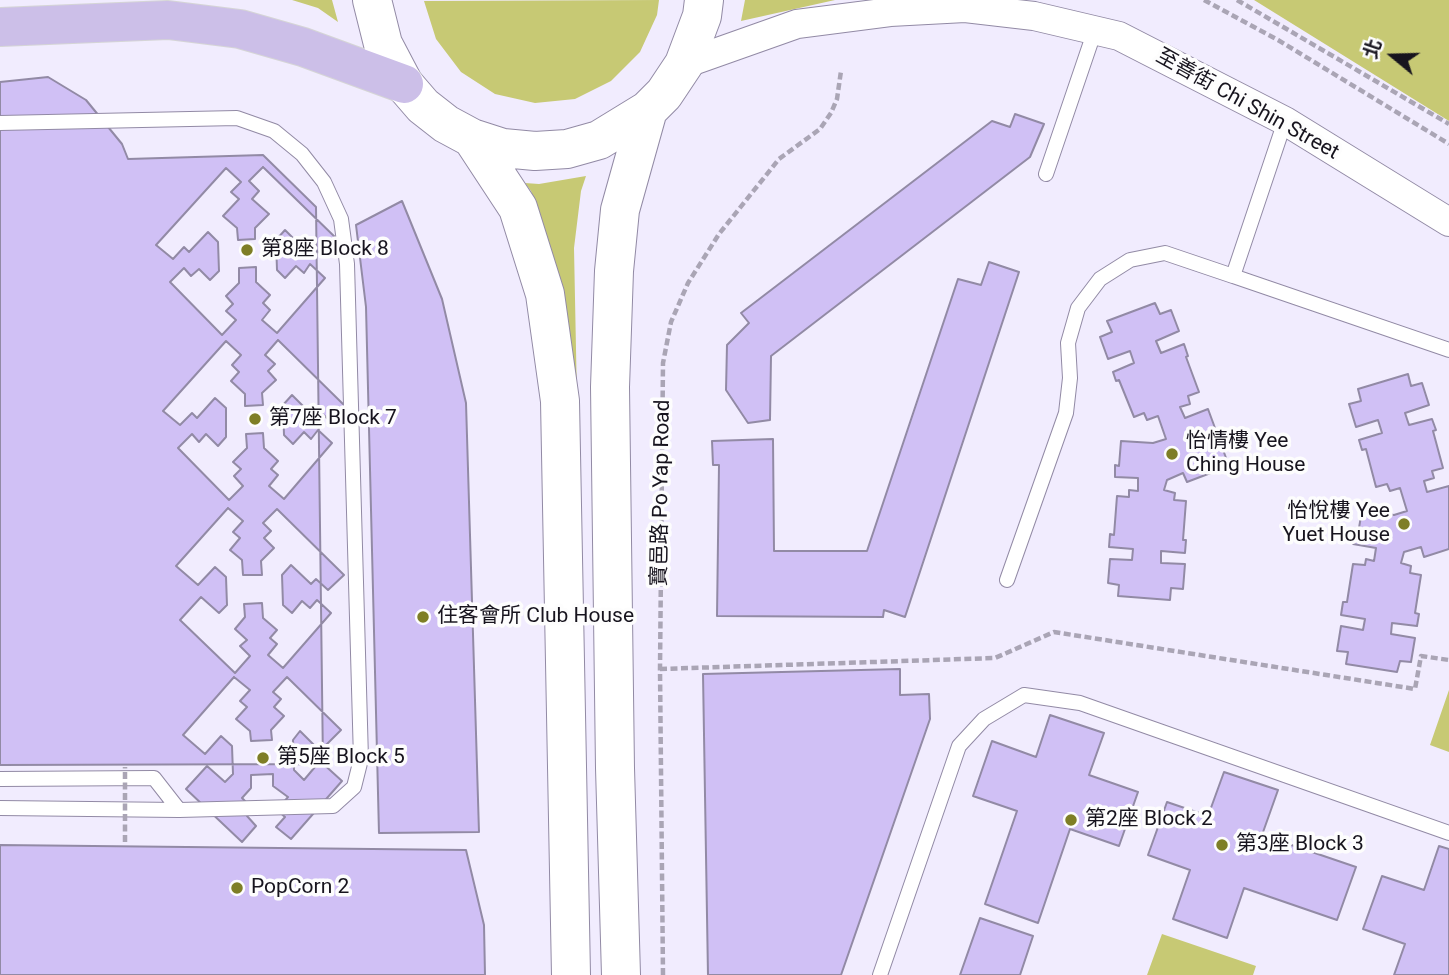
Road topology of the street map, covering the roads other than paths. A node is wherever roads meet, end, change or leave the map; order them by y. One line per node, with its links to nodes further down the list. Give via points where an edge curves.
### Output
1 (372, 0): 8 (main road, via 383,44)
2 (704, 0): 7 (main road)
3 (999, 0): 4 (street, 至善街 Chi Shin Street)
4 (1034, 16): 6 (street, 至善街 Chi Shin Street); 7 (street, 至善街 Chi Shin Street, via 965,8 797,24)
5 (0, 27): 8 (main road, via 168,20 240,29)
6 (1095, 30): 10 (street, 至善街 Chi Shin Street, via 1119,36); 13 (lane)
7 (684, 64): 9 (main road)
8 (404, 84): 12 (main road, via 446,124)
9 (648, 110): 12 (main road, via 598,140 567,149 514,149); 23 (main road, via 620,210 610,387)
10 (1284, 121): 14 (street, 至善街 Chi Shin Street); 15 (lane)
11 (0, 123): 20 (lane, via 237,118 274,131 302,153 324,181 341,219 347,264 361,759 354,788 333,806)
12 (472, 138): 22 (main road, via 518,208 545,294 560,401)
13 (1046, 174)
14 (1449, 222)
15 (1233, 276): 16 (lane); 17 (lane, via 1166,253 1130,260 1100,279 1078,308 1068,343 1066,413)
16 (1449, 349)
17 (1007, 580)
18 (0, 779): 20 (lane, via 154,778)
19 (0, 808): 20 (lane)
20 (178, 810)
21 (1449, 833): 24 (lane, via 1080,703 1024,695 984,719 959,746)
22 (571, 975)
23 (621, 975)
24 (880, 975)

